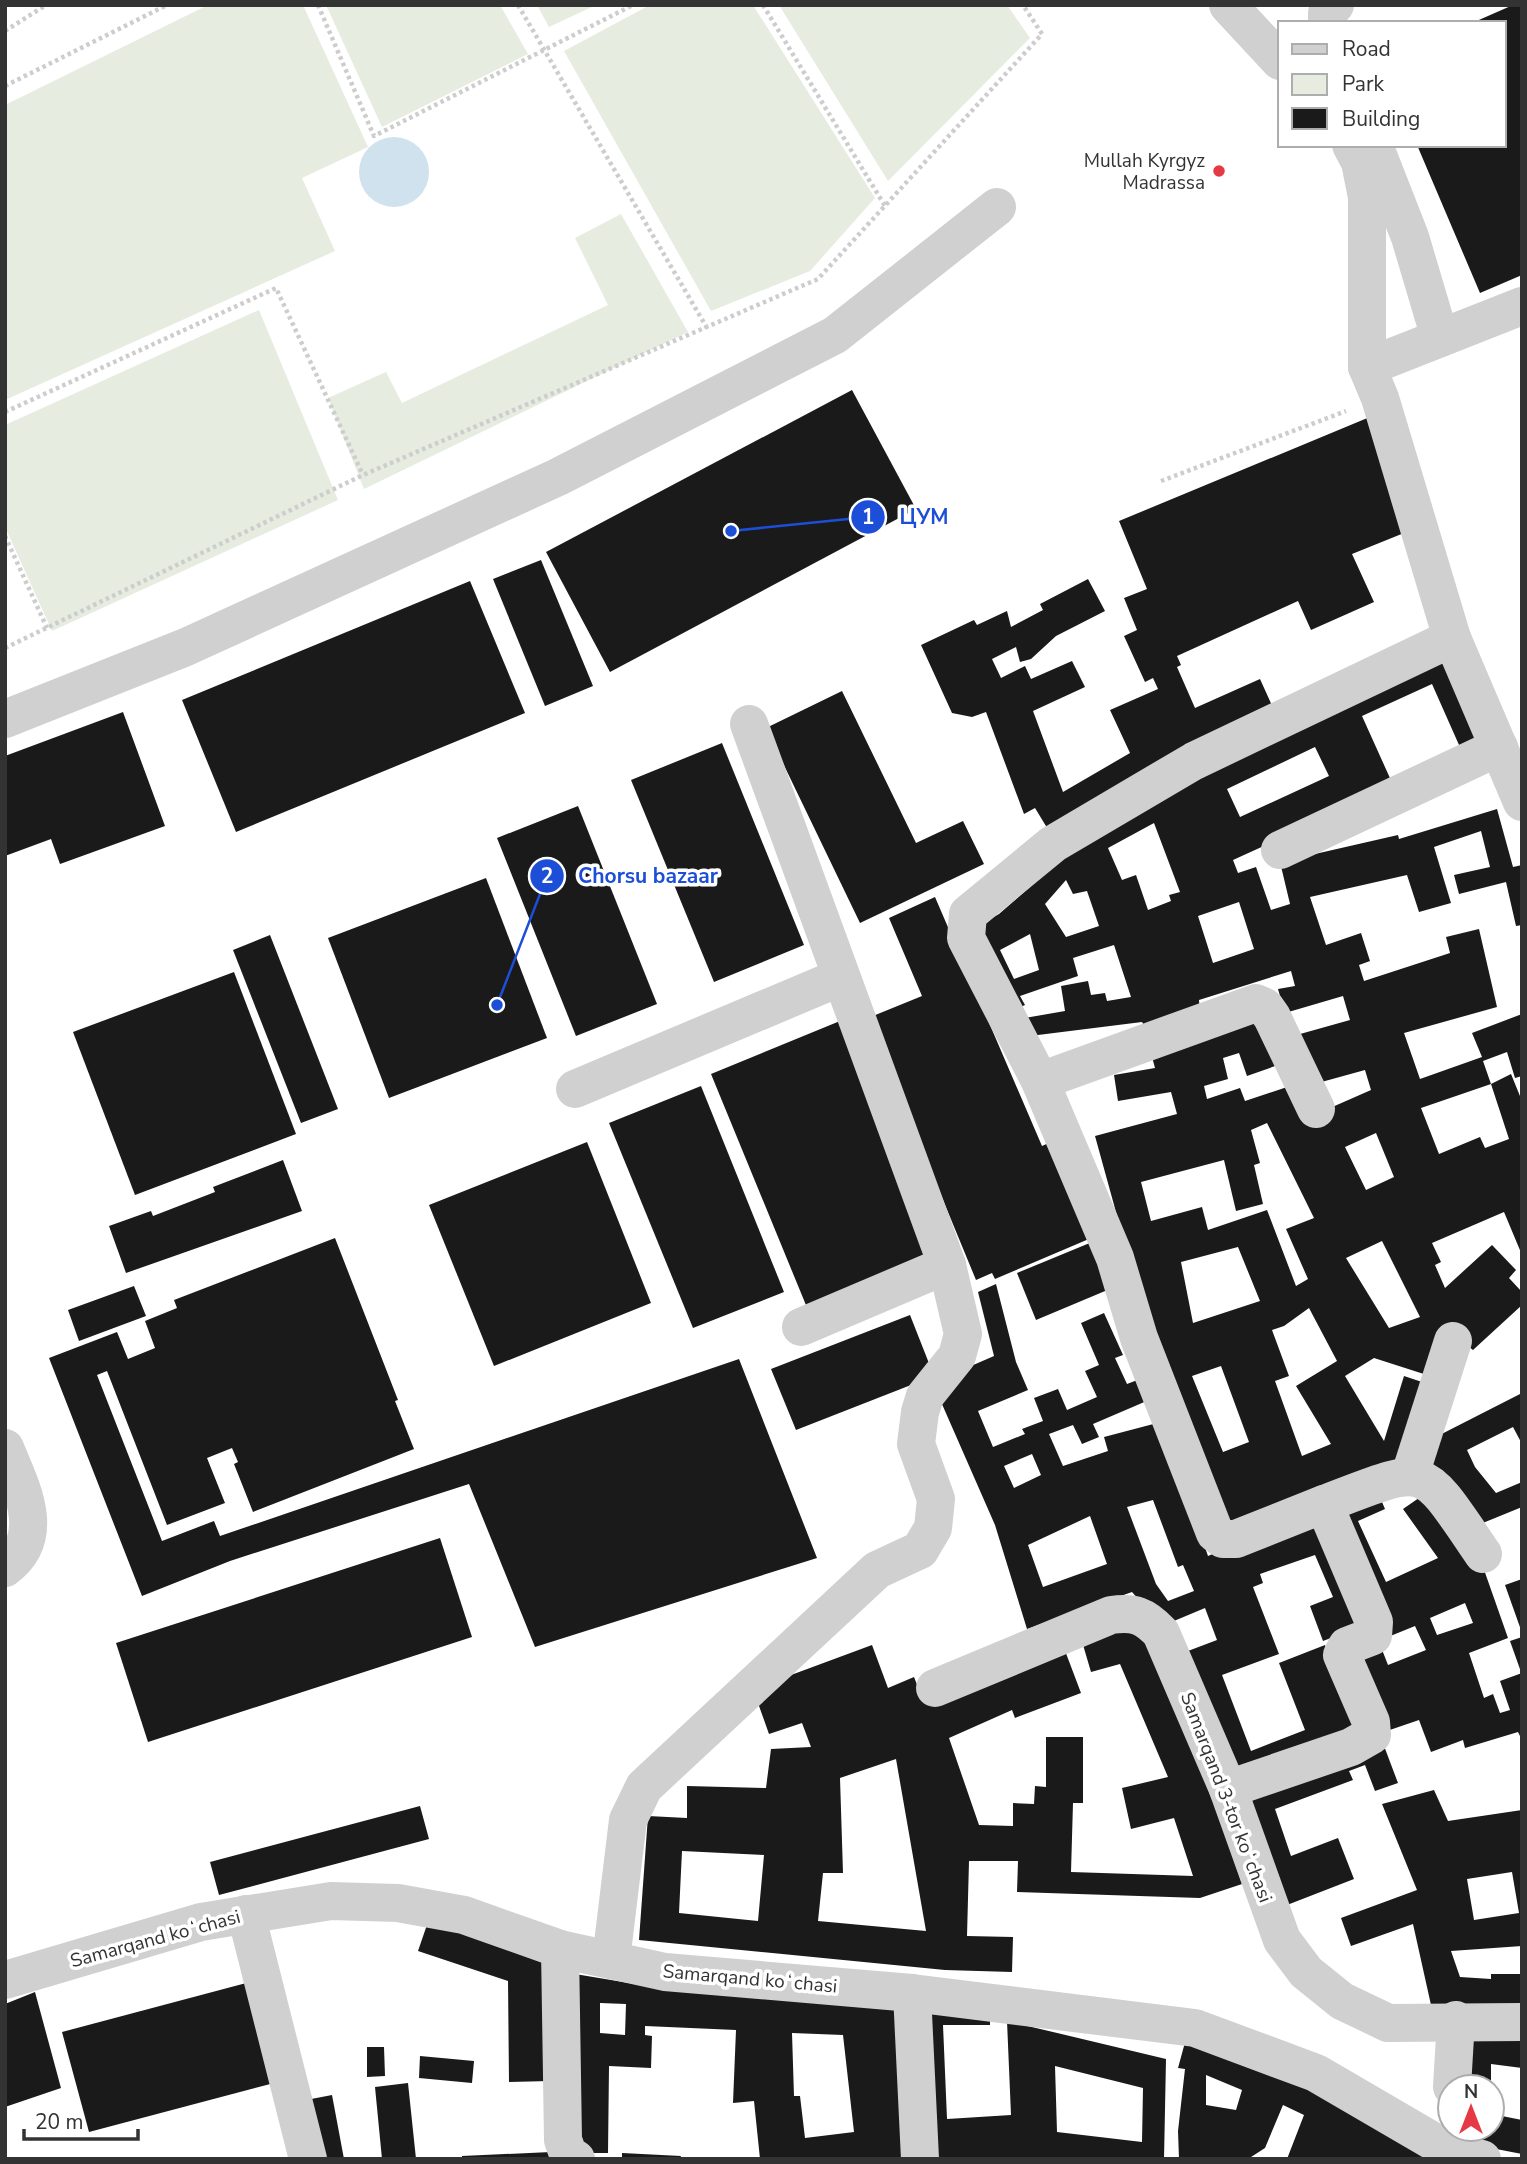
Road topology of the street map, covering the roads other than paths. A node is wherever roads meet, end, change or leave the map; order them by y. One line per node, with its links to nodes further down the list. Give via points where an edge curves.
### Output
1 (1228, 5): 4 (street)
2 (1335, 5): 3 (street)
3 (1326, 21)
4 (1278, 59)
5 (1352, 147): 10 (street, via 1367,197)
6 (1375, 147): 9 (street, via 1410,237)
7 (997, 207): 12 (street, via 835,335 558,477 186,647)
8 (1522, 306): 9 (street)
9 (1440, 338): 10 (street)
10 (1373, 383): 11 (street)
11 (1452, 638): 14 (street); 18 (street, via 1194,761 1053,844 968,914 966,938)
12 (5, 719)
13 (749, 723): 17 (street)
14 (1499, 747): 15 (street); 16 (street)
15 (1522, 802)
16 (1280, 850)
17 (841, 977): 19 (street); 21 (street)
18 (1040, 1082): 20 (street, via 1256,1003 1272,1017); 26 (street, via 1115,1258 1139,1339 1215,1532 1223,1539 1236,1539)
19 (575, 1089)
20 (1316, 1109)
21 (947, 1265): 22 (street); 33 (street, via 963,1334 957,1356 925,1396 916,1444 936,1499 933,1528 920,1550 877,1570 644,1787 628,1820)
22 (801, 1326)
23 (1453, 1341): 25 (street)
24 (5, 1448): 28 (street, via 28,1504 29,1528 24,1546)
25 (1410, 1475): 26 (street, via 1396,1476); 27 (street, via 1439,1490)
26 (1324, 1504): 30 (street, via 1374,1622 1373,1636 1347,1646 1342,1655 1374,1732 1351,1747)
27 (1482, 1554)
28 (5, 1568)
29 (934, 1688): 30 (street, Samarqand 3-tor koʻchasi, via 1111,1615 1133,1613 1147,1618 1161,1633)
30 (1228, 1789): 36 (street, Samarqand 3-tor koʻchasi, via 1282,1940 1306,1972 1342,2001 1388,2023)
31 (246, 1914): 32 (street, Samarqand koʻchasi, via 331,1900 398,1903 464,1915); 34 (street, Samarqand koʻchasi, via 201,1922); 40 (street)
32 (560, 1949): 33 (street, Samarqand koʻchasi); 41 (street, via 563,2140 568,2154)
33 (611, 1960): 35 (street, Samarqand koʻchasi, via 665,1972)
34 (5, 1980)
35 (912, 1993): 39 (street, Samarqand koʻchasi, via 1195,2028 1316,2073); 42 (street)
36 (1456, 2020): 37 (street, Samarqand 3-tor koʻchasi); 38 (street)
37 (1522, 2022)
38 (1453, 2073)
39 (1457, 2146)
40 (308, 2159)
41 (576, 2159)
42 (920, 2159)

